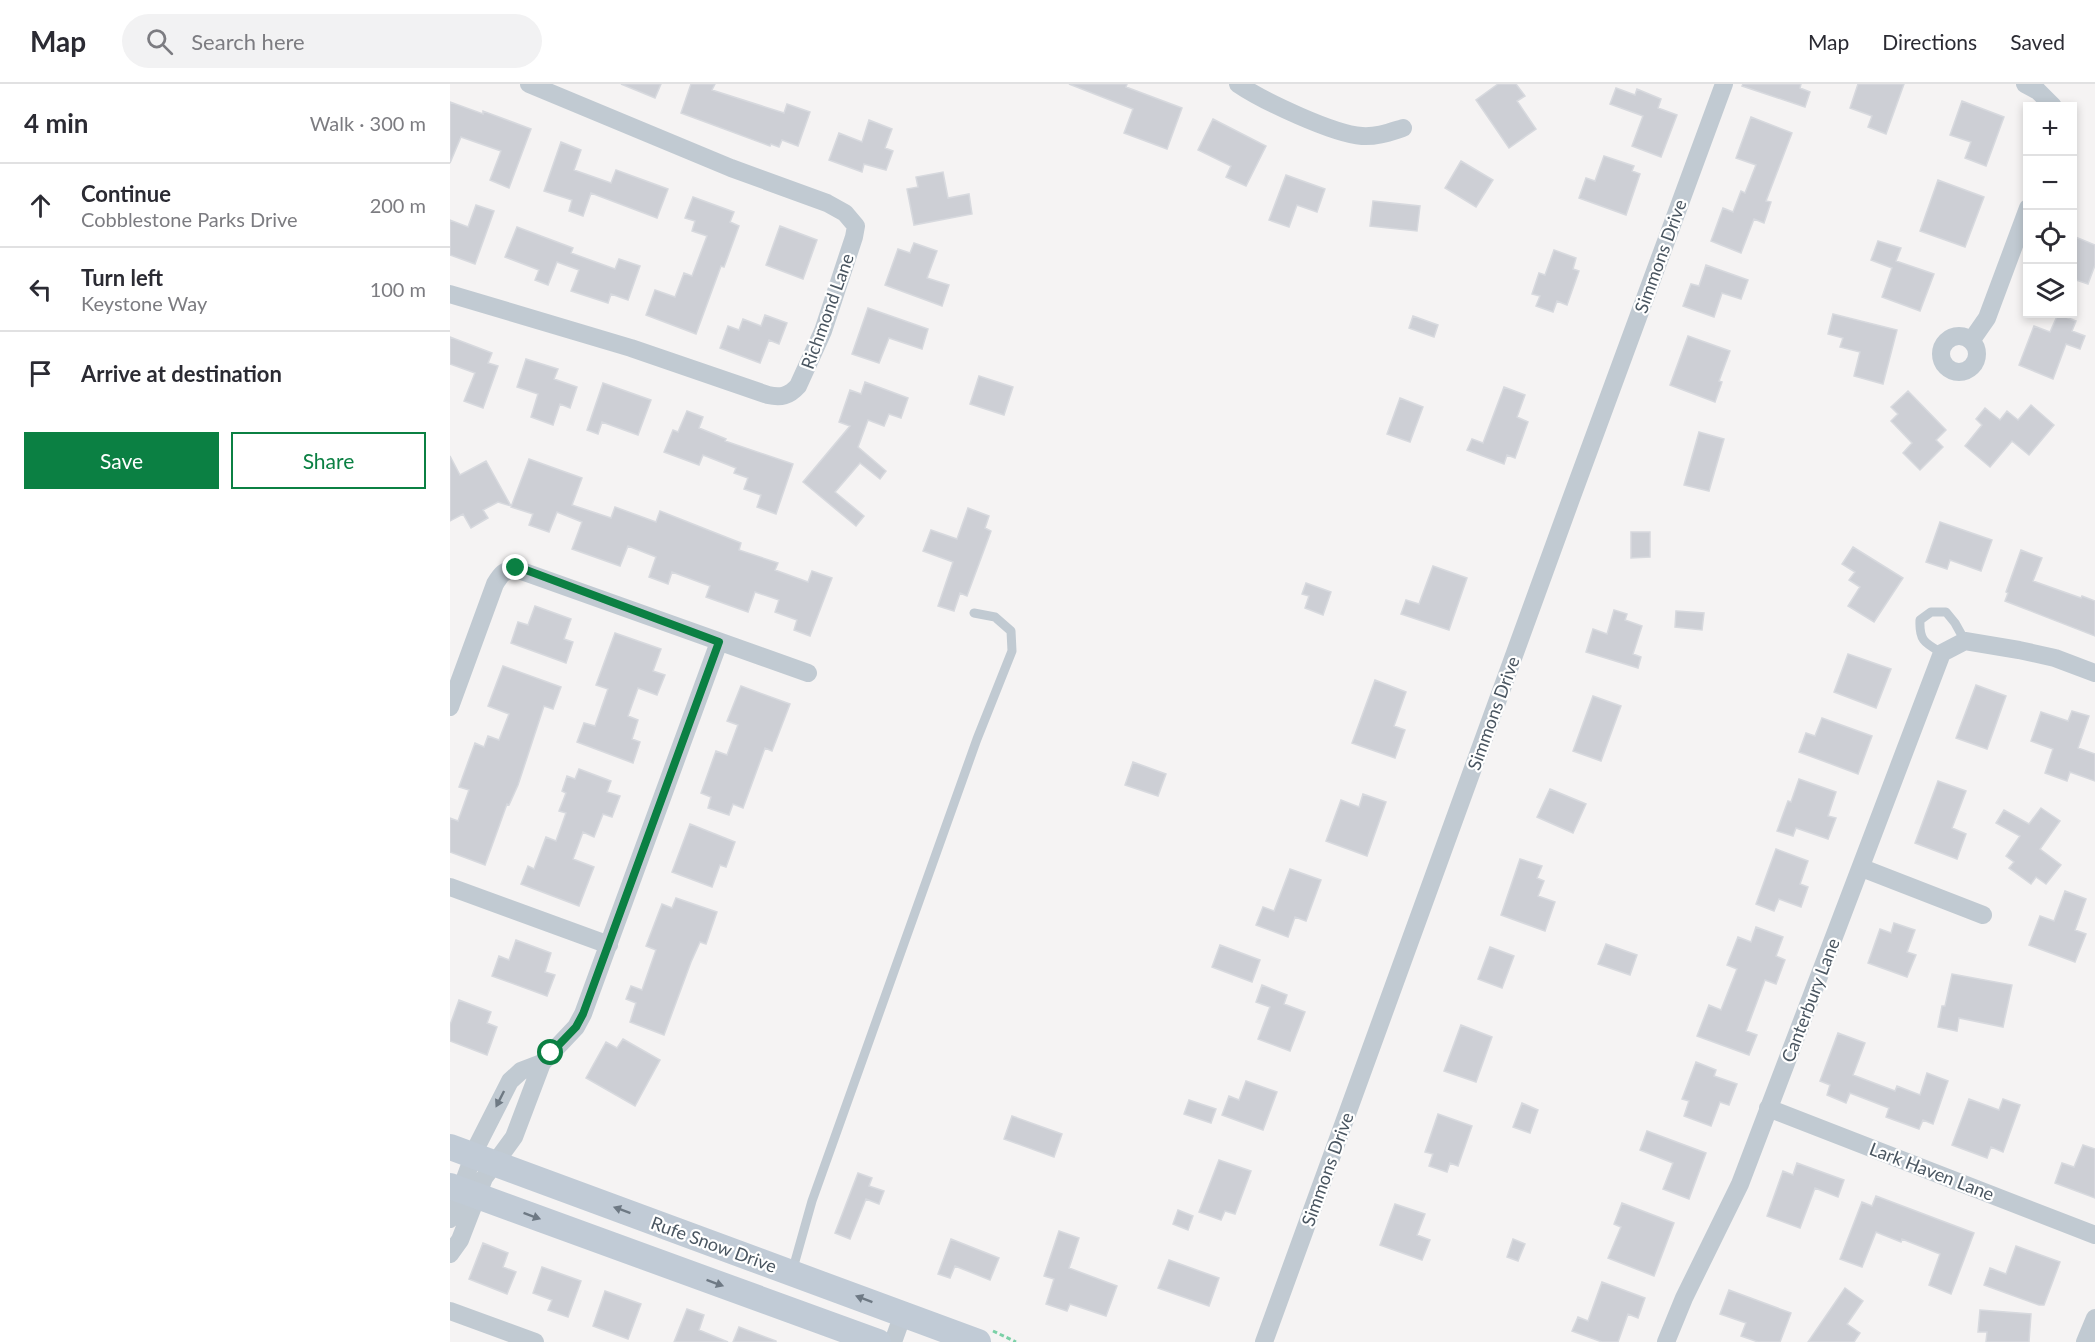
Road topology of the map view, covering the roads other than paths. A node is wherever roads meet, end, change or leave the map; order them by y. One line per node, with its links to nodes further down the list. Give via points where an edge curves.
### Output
1 (529, 84): 8 (street, Richmond Lane, via 845,213 856,226 854,237 823,332 798,386 781,398)
2 (1238, 84): 6 (street, via 1267,101 1338,131 1362,136)
3 (1724, 84): 35 (street, Simmons Drive)
4 (2025, 84): 5 (street)
5 (2049, 102)
6 (1403, 128)
7 (2027, 210): 9 (street, via 1987,318)
8 (450, 294)
9 (1971, 341)
10 (974, 613): 27 (lane, via 995,617 1011,631 1012,651 812,1201)
11 (1965, 641): 13 (street); 13 (lane, via 1946,612 1931,612 1920,620 1919,633 1925,644); 15 (street, via 2055,658)
12 (719, 642): 14 (street); 16 (street, via 526,570 507,570 495,584); 20 (street)
13 (1942, 653): 17 (street, Canterbury Lane)
14 (808, 673)
15 (2095, 673)
16 (450, 707)
17 (1862, 868): 19 (street); 22 (street, Canterbury Lane)
18 (450, 887): 20 (street)
19 (1983, 915)
20 (609, 945): 21 (street, via 576,1027)
21 (542, 1063): 23 (street, via 514,1137); 23 (street, one-way to 23, via 521,1071 510,1081)
22 (1768, 1108): 25 (street, Lark Haven Lane); 36 (street, Canterbury Lane, via 1740,1184 1683,1298)
23 (469, 1173): 24 (street); 26 (street, via 460,1240); 27 (main road, Rufe Snow Drive, one-way to 23); 32 (main road, Rufe Snow Drive, one-way to 32)
24 (450, 1218)
25 (2095, 1235)
26 (450, 1254)
27 (792, 1272): 29 (main road, Rufe Snow Drive, one-way to 27)
28 (450, 1311): 31 (street)
29 (903, 1314): 33 (street); 34 (main road, Rufe Snow Drive)
30 (2095, 1318): 37 (street)
31 (535, 1342)
32 (878, 1342)
33 (893, 1342)
34 (978, 1342)
35 (1264, 1342)
36 (1666, 1342)
37 (2085, 1342)

